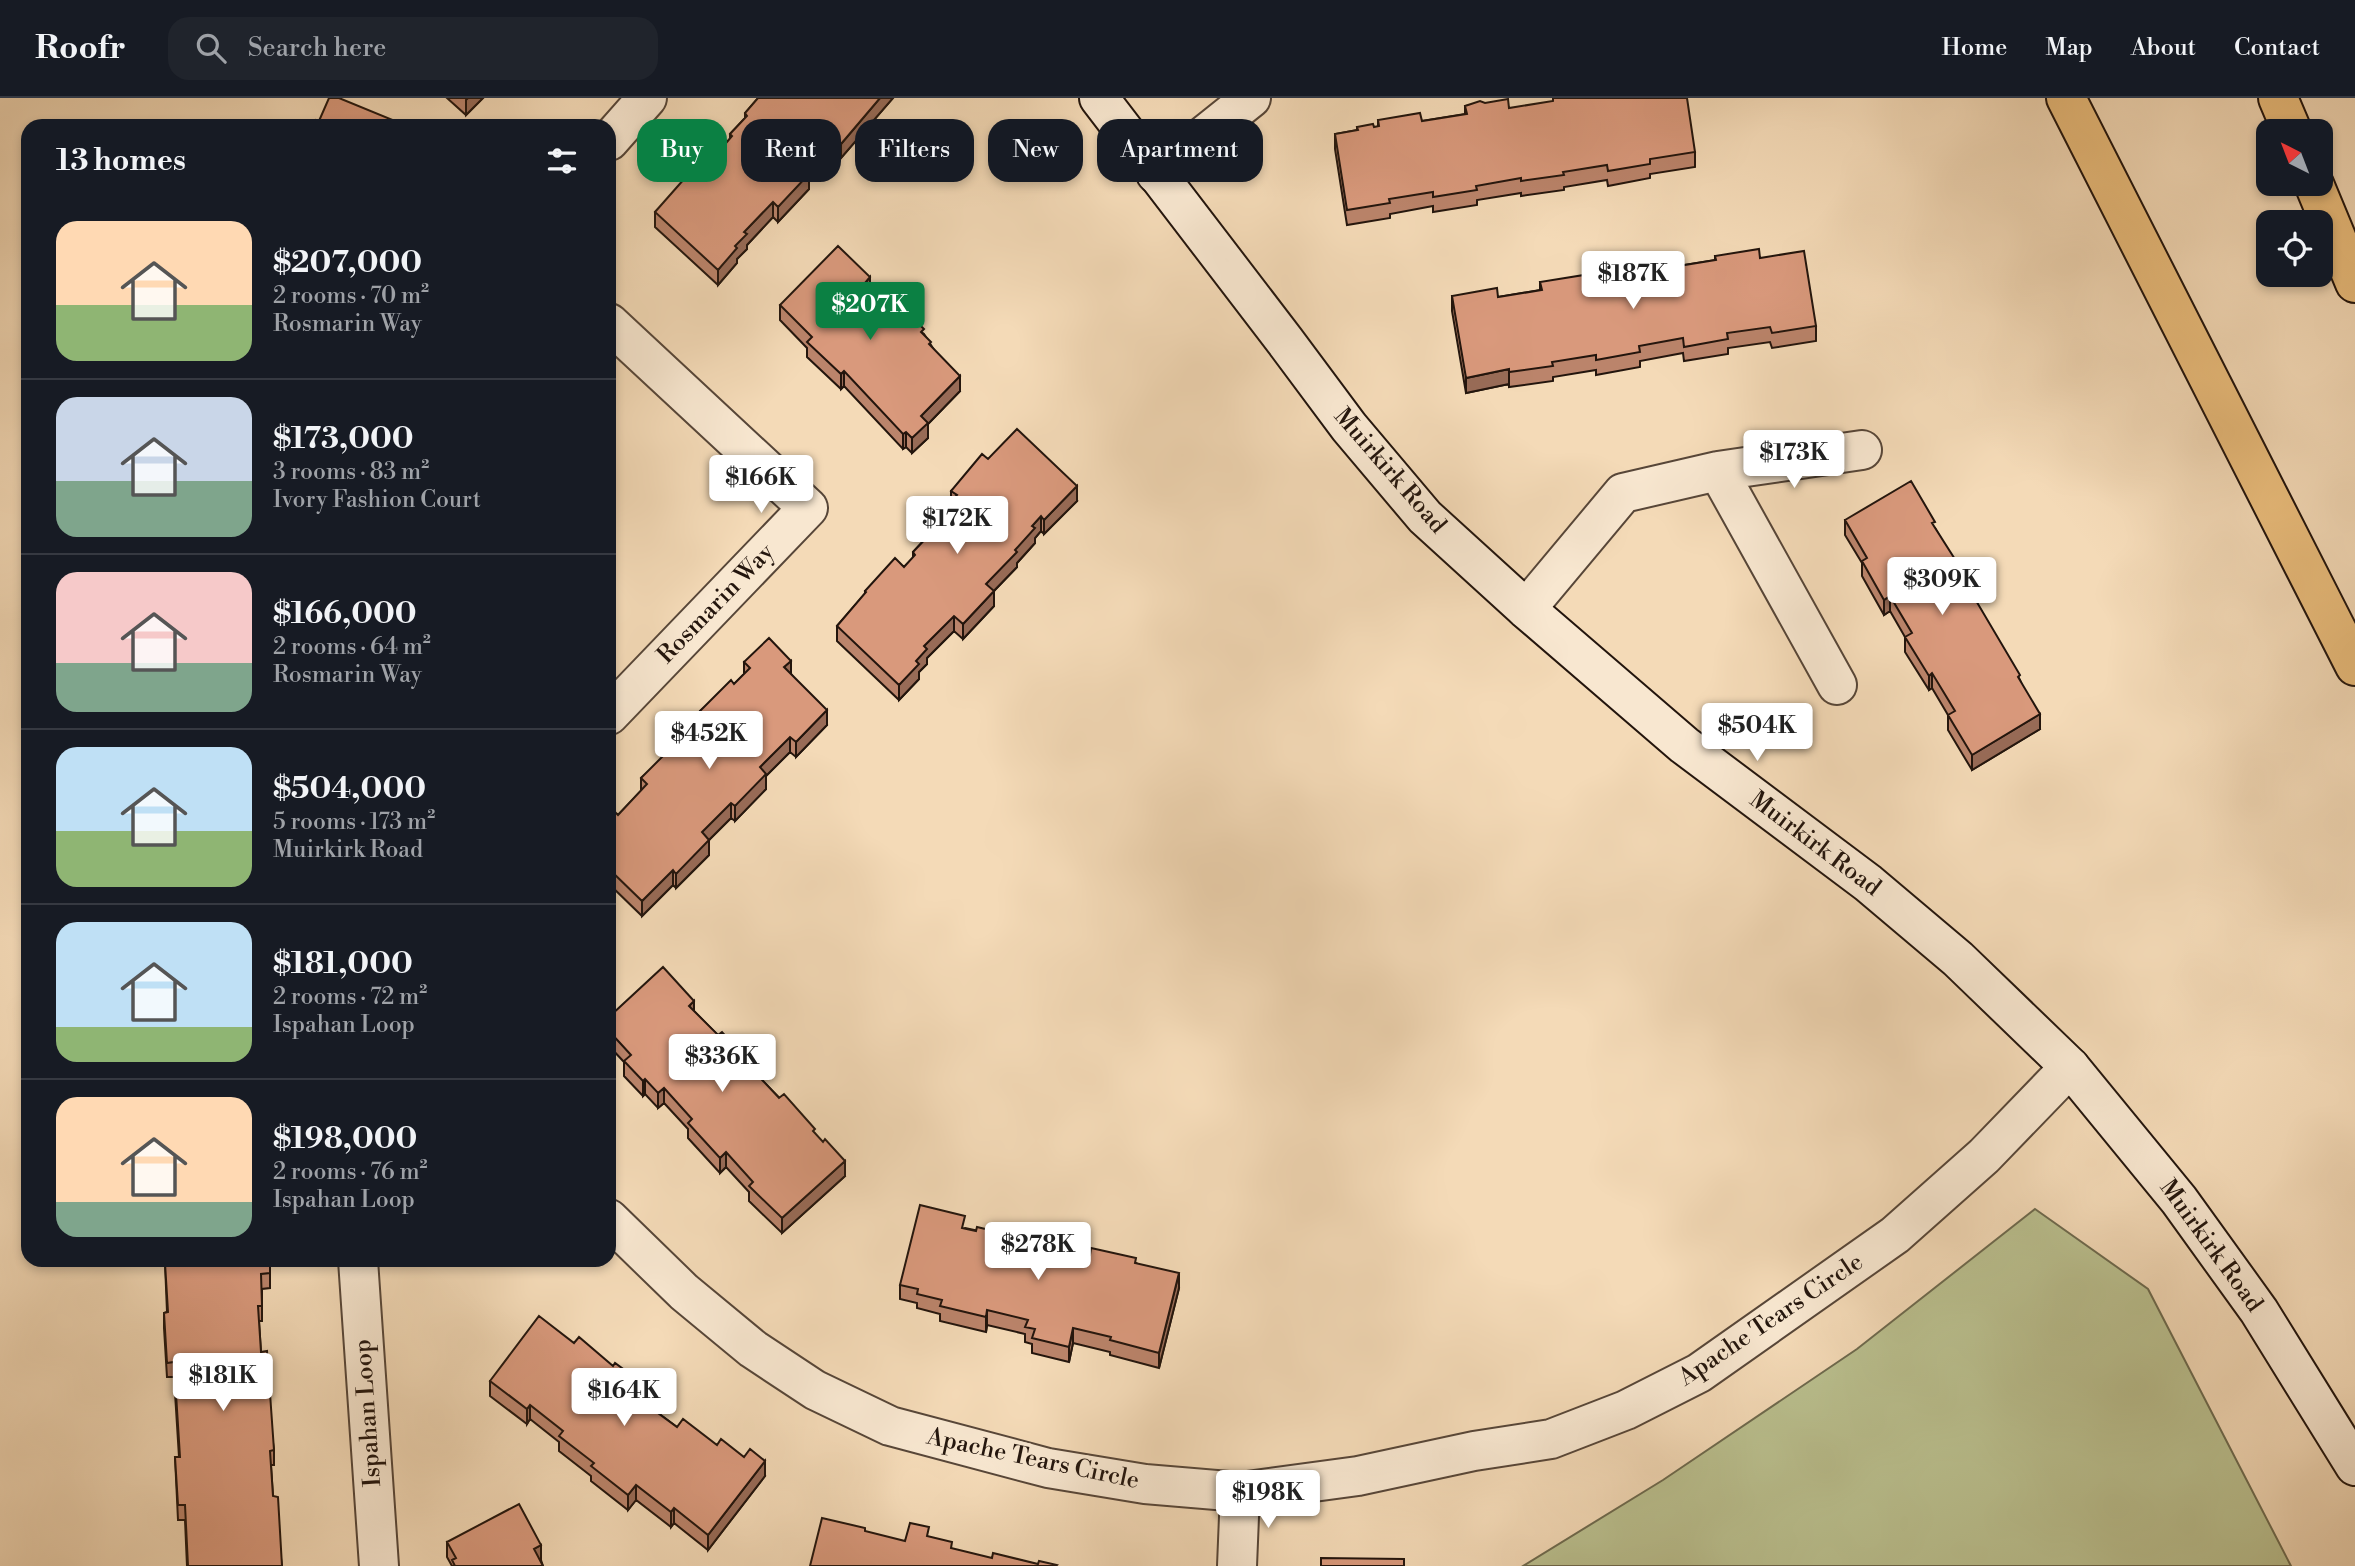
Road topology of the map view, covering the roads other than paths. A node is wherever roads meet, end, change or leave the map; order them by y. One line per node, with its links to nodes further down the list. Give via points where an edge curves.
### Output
1 (647, 98): 9 (street)
2 (1099, 98): 6 (street, Muirkirk Road)
3 (1251, 98): 7 (street)
4 (2066, 98): 17 (highway)
5 (2278, 98): 8 (highway)
6 (1115, 119)
7 (1225, 119)
8 (2287, 119)
9 (616, 133)
10 (1162, 182): 16 (street, Muirkirk Road, via 1349,428 1425,517)
11 (2319, 196): 12 (highway)
12 (2355, 283)
13 (616, 330): 19 (street, Rosmarin Way, via 808,508)
14 (1862, 450): 15 (street)
15 (1718, 471): 16 (street, via 1623,493); 18 (street)
16 (1526, 609): 20 (street, Muirkirk Road, via 1684,745 1868,883 1958,959)
17 (2355, 666)
18 (1837, 685)
19 (616, 708)
20 (2070, 1067): 23 (street, Muirkirk Road, via 2179,1200 2259,1311); 24 (street, Apache Tears Circle, via 1984,1156 1895,1235 1699,1373 1551,1439 1358,1476)
21 (616, 1226): 24 (street, Apache Tears Circle, via 752,1349 814,1390 890,1426 1048,1468 1145,1484)
22 (359, 1267): 25 (street, Ispahan Loop)
23 (2355, 1466)
24 (1240, 1492): 26 (street)
25 (380, 1566)
26 (1237, 1566)

